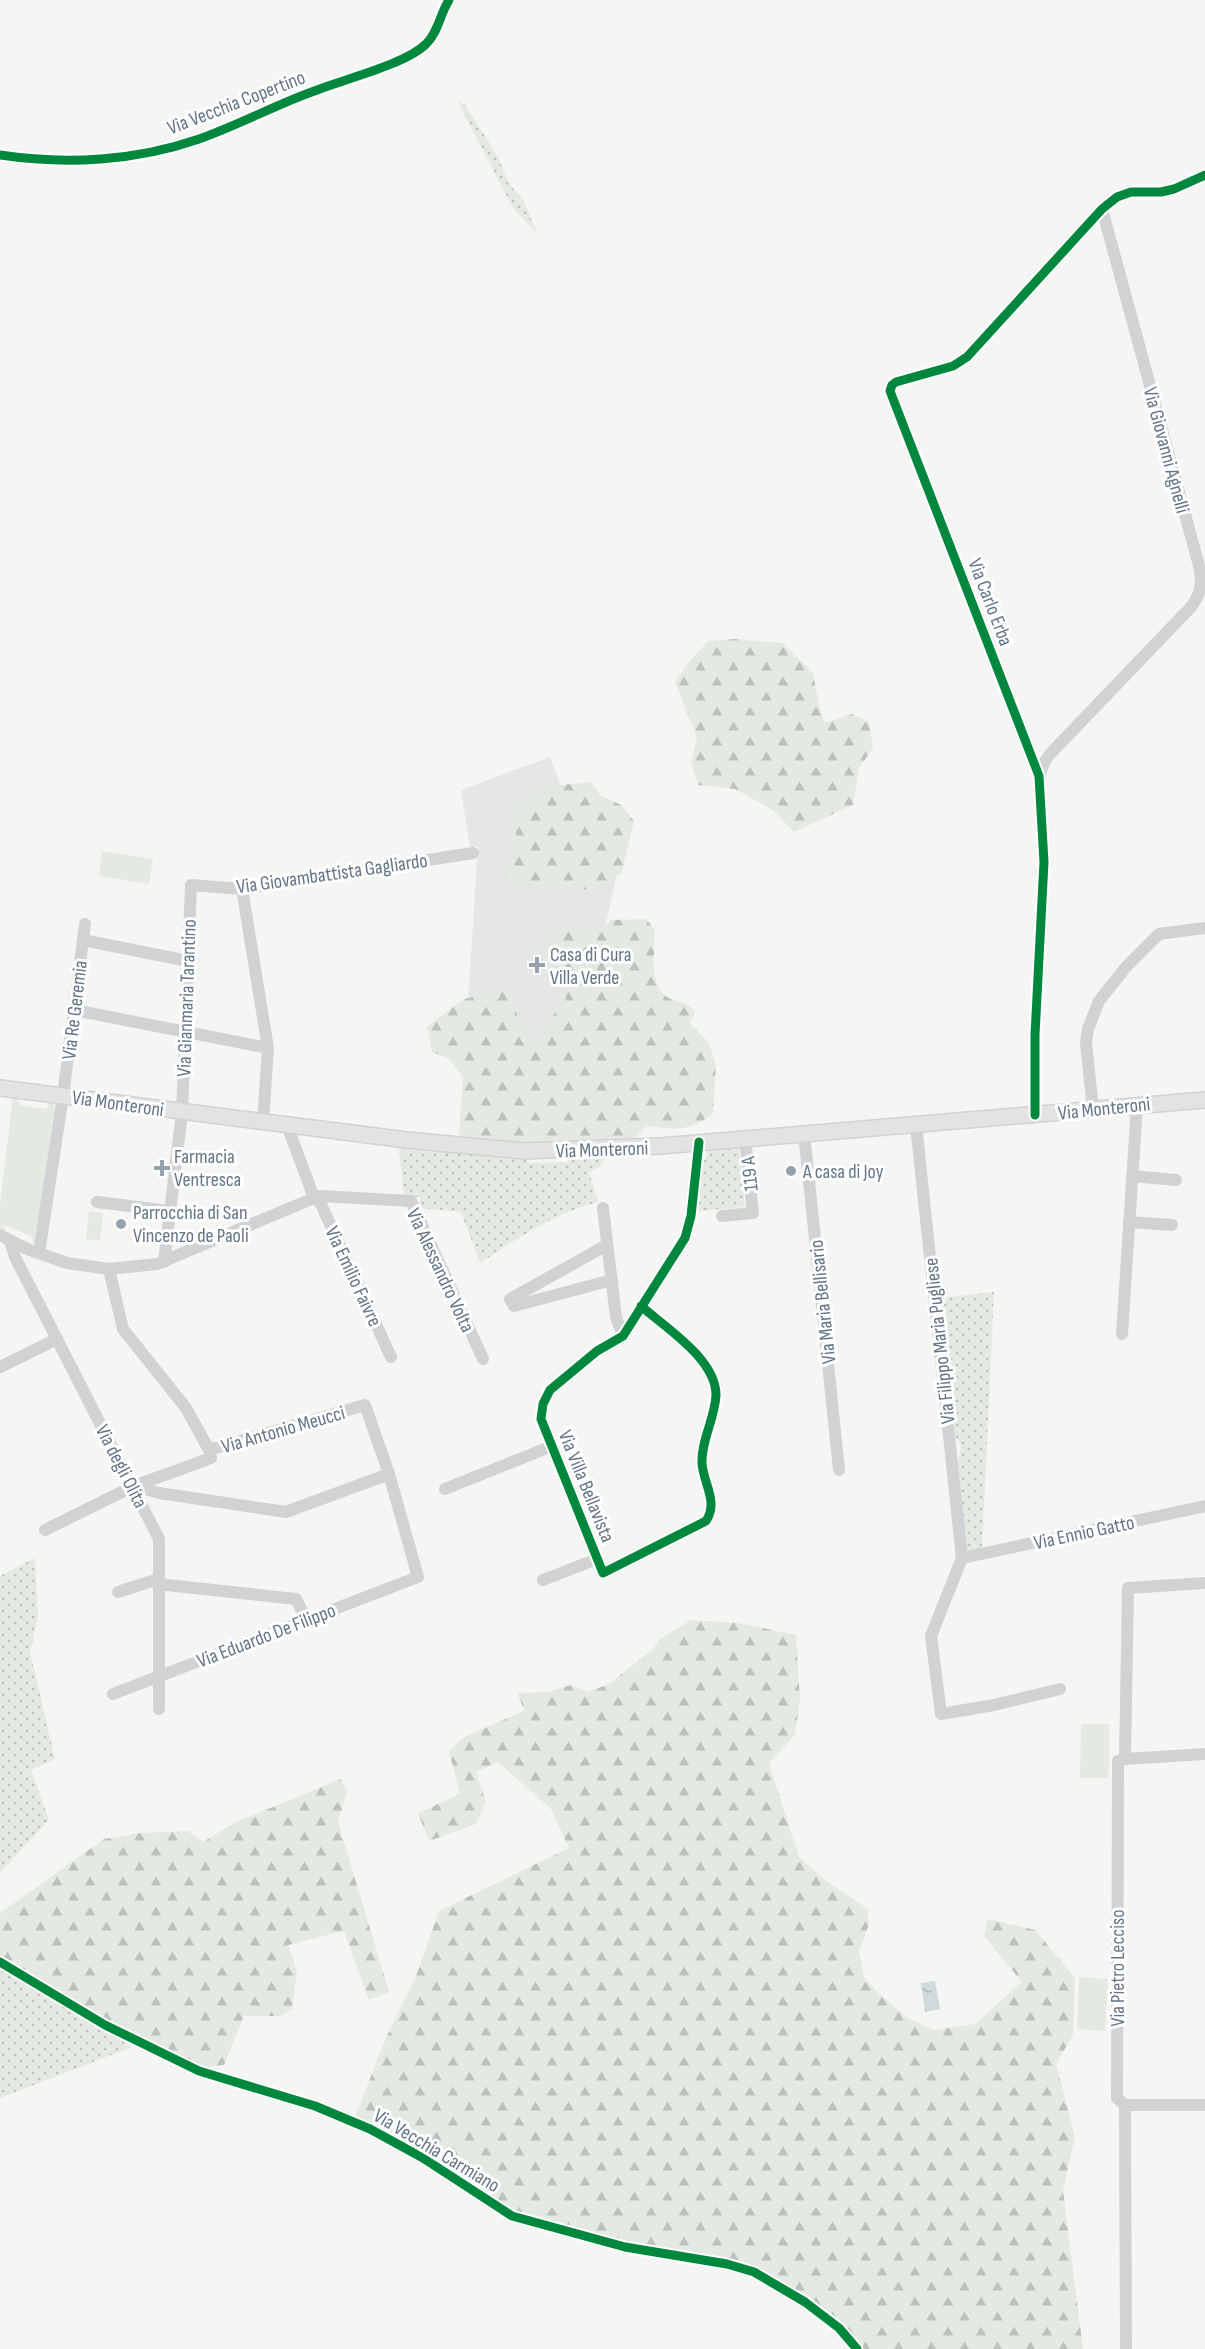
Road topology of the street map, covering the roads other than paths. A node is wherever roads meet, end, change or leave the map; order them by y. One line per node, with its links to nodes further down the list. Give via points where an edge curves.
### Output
1 (1205, 175): 2 (street, via 1168,190 1131,192)
2 (1102, 209): 3 (street, Via Giovanni Agnelli, via 1202,587 1196,602 1044,761); 3 (street, Via Carlo Erba, via 966,357 953,366 896,382 890,391)
3 (1039, 776): 20 (street, Via Carlo Erba, via 1044,849)
4 (473, 853): 6 (street, Via Giovambattista Gagliardo)
5 (191, 885): 6 (street, Via Giovambattista Gagliardo); 10 (street, Via Gianmaria Tarantino)
6 (242, 889): 13 (street)
7 (85, 924): 9 (street, Via Re Geremia)
8 (1205, 928): 18 (street, via 1159,934 1099,1001 1086,1043)
9 (83, 940): 10 (street); 11 (street, Via Re Geremia)
10 (188, 961): 12 (street, Via Gianmaria Tarantino)
11 (74, 1011): 12 (street); 15 (street, Via Re Geremia)
12 (185, 1031): 13 (street); 19 (street, Via Gianmaria Tarantino)
13 (268, 1048): 21 (street)
14 (0, 1088): 15 (main road, Via Monteroni)
15 (63, 1096): 19 (main road, Via Monteroni); 38 (street, Via Re Geremia)
16 (1205, 1100): 17 (main road, Via Monteroni)
17 (1137, 1105): 18 (main road, Via Monteroni); 27 (street)
18 (1093, 1109): 20 (main road, Via Monteroni)
19 (182, 1112): 21 (main road, Via Monteroni); 32 (street, Via Gianmaria Tarantino)
20 (1035, 1115): 23 (main road, Via Monteroni)
21 (263, 1122): 22 (main road, Via Monteroni)
22 (287, 1125): 26 (main road, Via Monteroni, via 523,1151); 29 (street, Via Emilio Faivre)
23 (916, 1125): 24 (main road, Via Monteroni); 57 (street, Via Filippo Maria Pugliese)
24 (804, 1133): 25 (main road, Via Monteroni); 51 (street, Via Maria Bellisario)
25 (745, 1138): 26 (main road, Via Monteroni); 33 (street, 119 A, via 753,1213)
26 (699, 1142): 42 (street, Via Villa Bellavista, via 685,1238)
27 (1132, 1176): 28 (street); 34 (street)
28 (1176, 1180)
29 (314, 1198): 39 (street); 46 (street, Via Emilio Faivre, via 320,1202); 47 (street, Via Alessandro Volta, via 411,1202)
30 (97, 1202): 32 (street)
31 (603, 1208): 37 (street)
32 (170, 1211): 39 (street, Via Gianmaria Tarantino)
33 (722, 1216)
34 (1129, 1222): 35 (street); 43 (street)
35 (1172, 1225)
36 (5, 1238): 38 (street); 45 (street, Via degli Olita)
37 (607, 1245): 41 (street); 41 (street, via 510,1299 514,1306)
38 (39, 1253): 40 (street, via 67,1263)
39 (164, 1262): 40 (street)
40 (109, 1269): 50 (street, via 123,1329 186,1408)
41 (612, 1280): 44 (street, via 616,1317)
42 (641, 1306): 44 (street, Via Villa Bellavista); 58 (street, Via Villa Bellavista, via 707,1365 714,1381 716,1396 702,1463 711,1514 706,1521 603,1573)
43 (1122, 1334)
44 (623, 1336): 49 (street, Via Villa Bellavista, via 597,1351 550,1390 541,1419)
45 (57, 1339): 48 (street); 53 (street, Via degli Olita)
46 (392, 1358)
47 (483, 1359)
48 (0, 1367)
49 (552, 1446): 54 (street); 58 (street, Via Villa Bellavista)
50 (209, 1450): 52 (street, Via Antonio Meucci, via 365,1405); 53 (street, Via Antonio Meucci, via 211,1458)
51 (839, 1470)
52 (389, 1474): 53 (street, via 286,1512); 63 (street, Via Eduardo De Filippo, via 418,1577)
53 (134, 1486): 56 (street, Via Antonio Meucci); 60 (street, Via degli Olita, via 159,1539)
54 (445, 1490)
55 (1205, 1506): 57 (street, Via Ennio Gatto)
56 (45, 1530)
57 (962, 1558): 65 (street, via 931,1636 941,1714)
58 (597, 1559): 59 (street)
59 (543, 1580)
60 (158, 1582): 62 (street); 63 (street, via 296,1599); 64 (street, Via degli Olita)
61 (1205, 1583): 69 (street, Via Pietro Lecciso, via 1128,1588)
62 (118, 1592)
63 (306, 1619): 64 (street, Via Eduardo De Filippo)
64 (158, 1677): 66 (street, Via Eduardo De Filippo); 67 (street, Via degli Olita)
65 (1060, 1689)
66 (113, 1694)
67 (159, 1709)
68 (1205, 1754): 69 (street)
69 (1125, 1759): 71 (street, Via Pietro Lecciso, via 1118,1761 1117,2098)
70 (0, 1962): 73 (street, Via Vecchia Carmiano, via 115,2030 199,2071 315,2106 370,2129 512,2216 625,2247 754,2272 805,2302 839,2328)
71 (1125, 2105): 72 (street); 74 (street, Via Pietro Lecciso)
72 (1205, 2105)
73 (857, 2349)
74 (1126, 2349)

